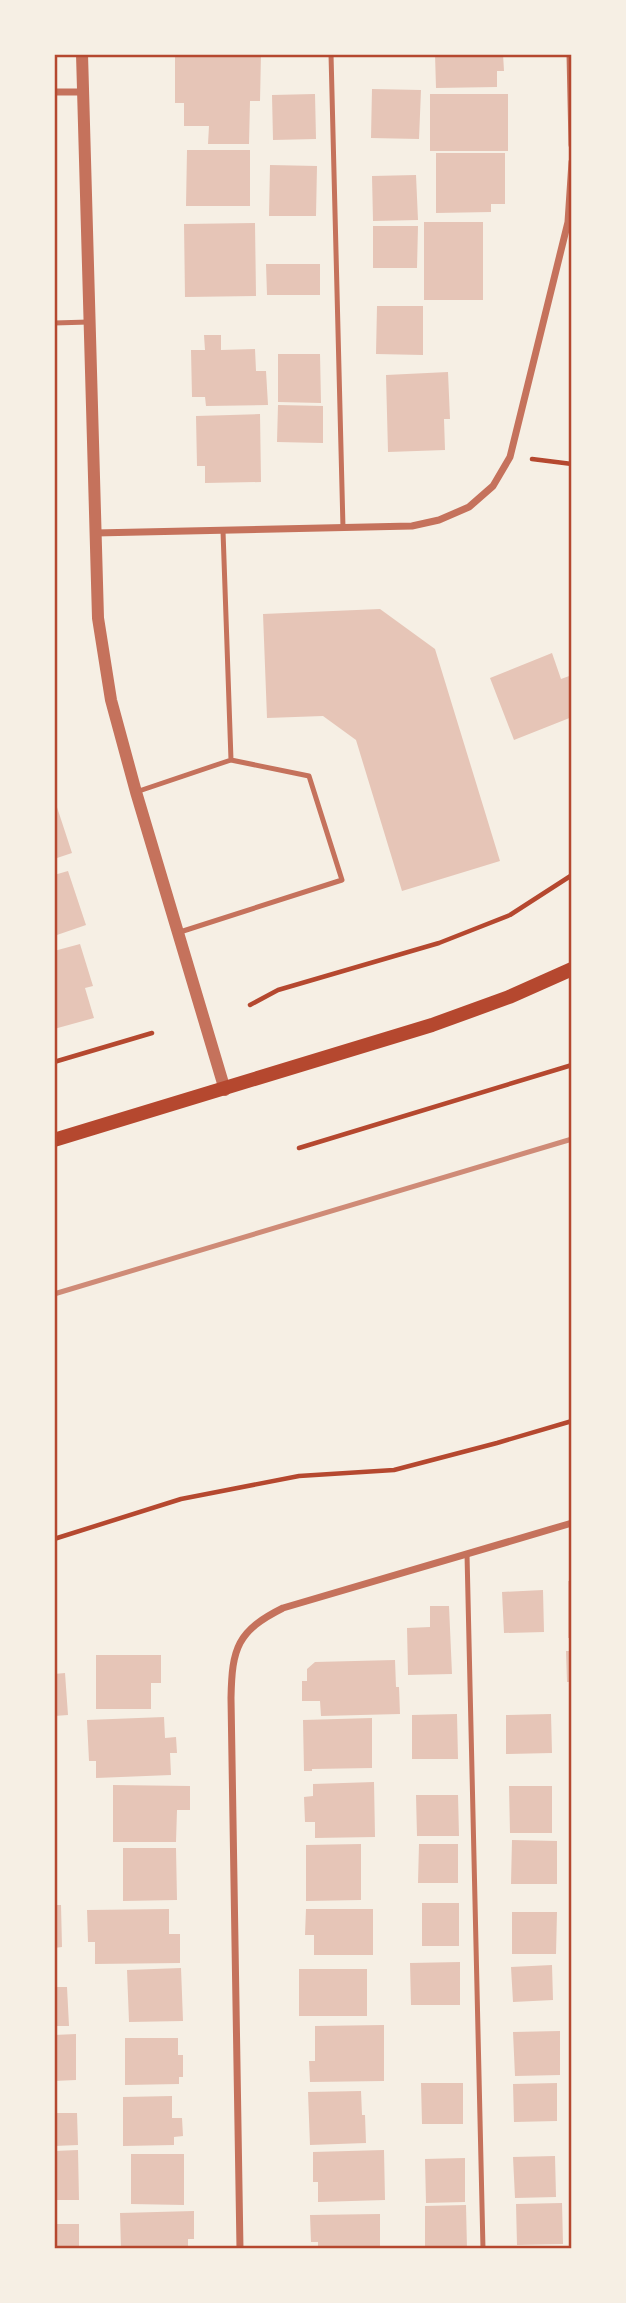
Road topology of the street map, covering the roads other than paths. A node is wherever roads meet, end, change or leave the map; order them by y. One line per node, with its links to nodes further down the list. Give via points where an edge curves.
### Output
1 (82, 54): 5 (street)
2 (331, 54): 10 (lane)
3 (570, 54): 6 (street)
4 (54, 92): 5 (street)
5 (83, 92): 8 (street)
6 (572, 145)
7 (572, 162): 10 (street, via 568,222 510,457 493,486 469,507 439,520 412,526)
8 (89, 322): 9 (lane); 12 (street)
9 (54, 323)
10 (343, 528): 11 (street)
11 (223, 531): 12 (street); 13 (lane)
12 (95, 533): 14 (street, via 100,632 111,701)
13 (231, 760): 14 (lane); 15 (lane, via 309,776 342,880)
14 (136, 792): 15 (street)
15 (177, 933): 17 (street)
16 (572, 970): 17 (main road, via 432,1025)
17 (225, 1090): 18 (main road)
18 (54, 1140)
19 (572, 1523): 20 (street)
20 (467, 1554): 21 (street, via 283,1608 257,1622 241,1639 231,1668); 22 (lane)
21 (240, 2249)
22 (483, 2249)

